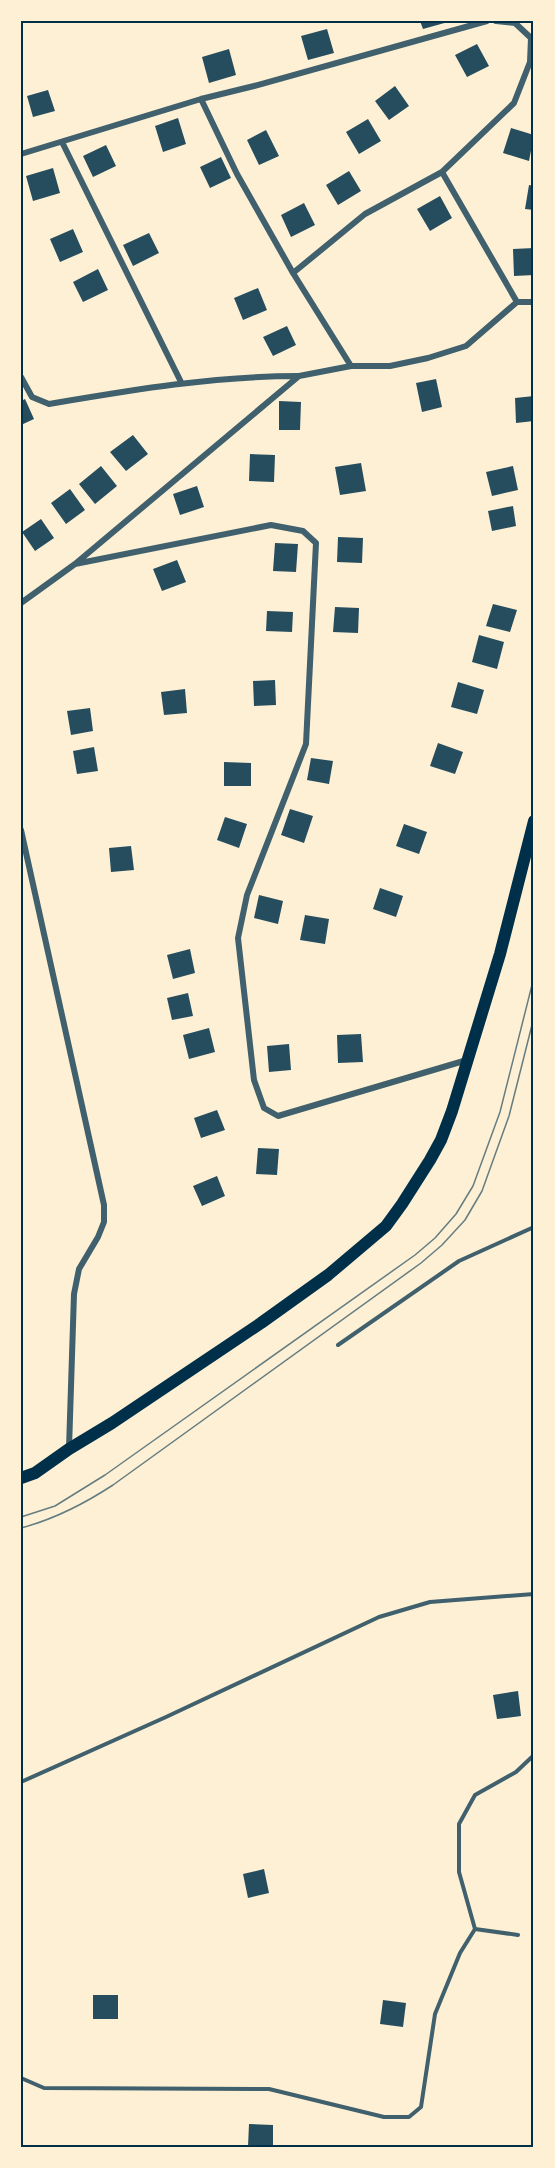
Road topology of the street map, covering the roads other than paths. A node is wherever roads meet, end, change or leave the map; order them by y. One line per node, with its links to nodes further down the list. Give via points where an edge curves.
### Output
1 (487, 21): 3 (street)
2 (496, 21): 6 (street, via 515,23 531,38 530,62 514,103)
3 (201, 99): 4 (street); 7 (street, via 237,174)
4 (62, 142): 5 (street); 13 (street)
5 (21, 154)
6 (442, 172): 7 (street, via 365,214); 8 (street)
7 (293, 273): 10 (street)
8 (517, 302): 9 (street); 10 (street, via 466,346 390,366)
9 (534, 302)
10 (351, 366): 11 (street)
11 (299, 376): 13 (street); 14 (street)
12 (21, 377): 13 (street, via 32,397 49,404)
13 (181, 382)
14 (75, 564): 15 (street); 18 (street, via 271,525 303,531 316,543 306,744 247,895 238,938 254,1080 264,1108 278,1116)
15 (21, 603)
16 (534, 821): 18 (main road)
17 (21, 830): 21 (street, via 104,1205 104,1222 79,1269 75,1294)
18 (468, 1060): 21 (main road, via 441,1140 386,1226 328,1275 261,1323)
19 (534, 1227): 20 (lane, via 459,1261)
20 (338, 1345)
21 (69, 1449): 22 (main road)
22 (21, 1478)
23 (534, 1594): 25 (lane, via 430,1602 378,1617)
24 (534, 1755): 26 (lane, via 516,1772 475,1796 459,1824 459,1872)
25 (21, 1782)
26 (475, 1929): 27 (lane); 28 (lane, via 460,1953 435,2014 421,2107 409,2117 384,2117 269,2089 44,2088)
27 (518, 1935)
28 (21, 2078)

